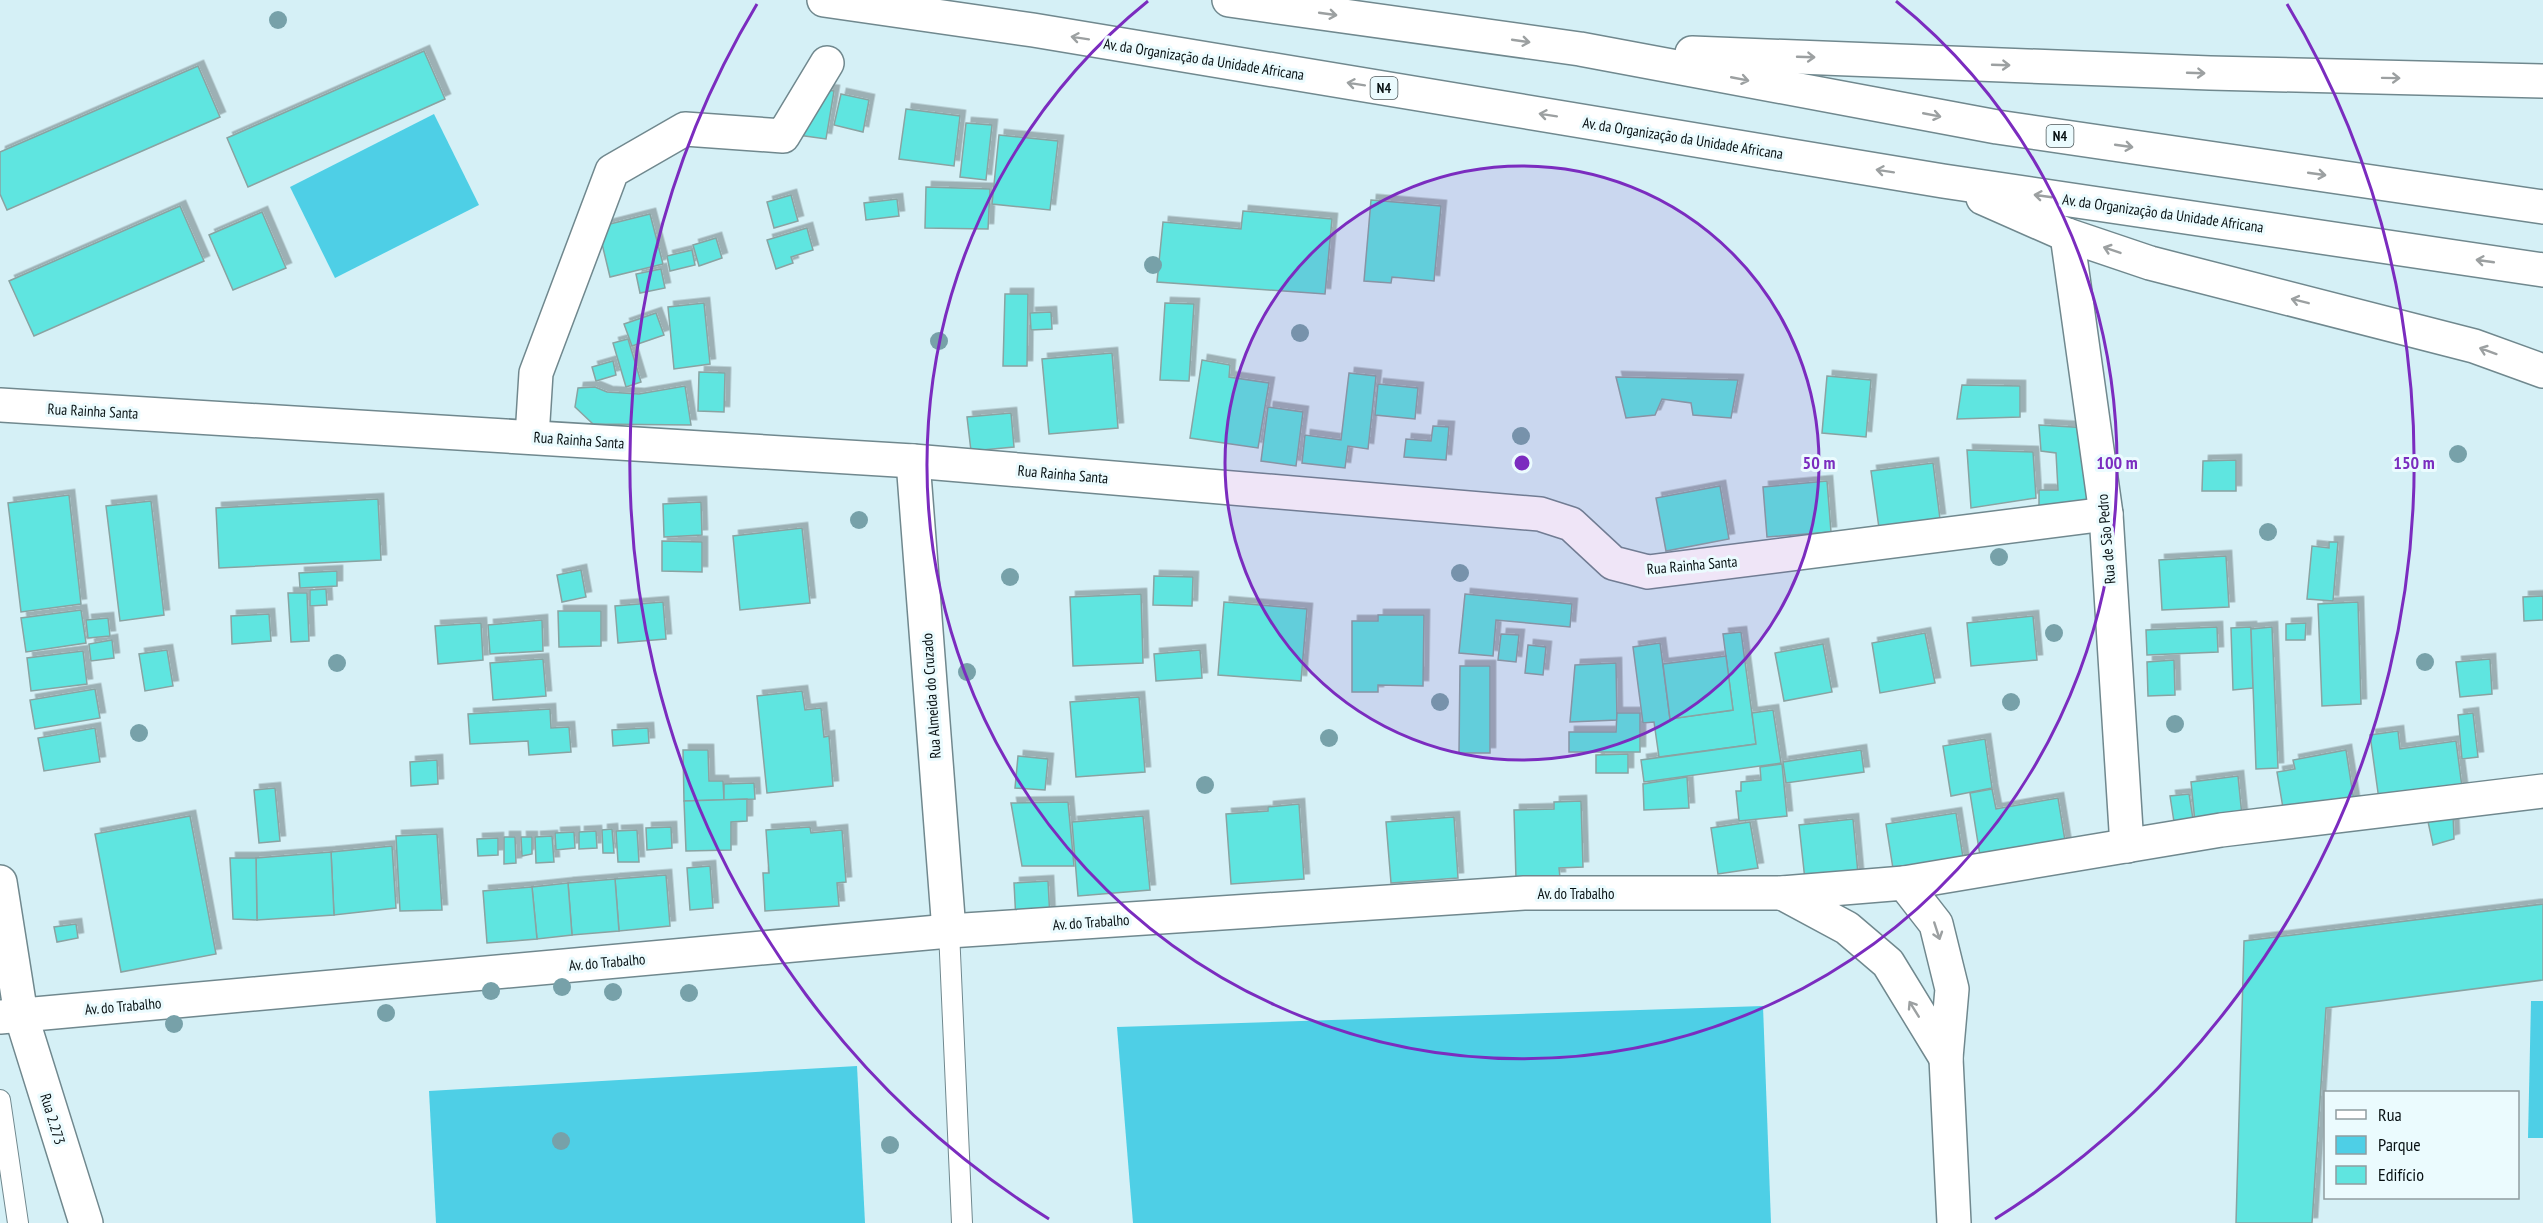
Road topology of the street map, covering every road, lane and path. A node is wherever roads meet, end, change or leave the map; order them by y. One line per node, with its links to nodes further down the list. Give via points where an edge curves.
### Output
1 (824, 0): 6 (main road, Av. da Organização da Unidade Africana / N4, one-way to 1, via 1033,30)
2 (1229, 0): 3 (main road, N4, one-way to 3)
3 (1580, 49): 5 (main road, one-way to 5, via 2210,73); 7 (main road, N4, one-way to 7, via 1997,127)
4 (827, 63): 12 (main road, via 783,136 685,129 612,171 536,373)
5 (2543, 81)
6 (1943, 181): 8 (main road); 9 (main road, Av. da Organização da Unidade Africana / N4, one-way to 6)
7 (2543, 207)
8 (2067, 235): 10 (main road, one-way to 8, via 2474,346 2150,263); 14 (main road, Rua de São Pedro)
9 (2543, 270)
10 (2543, 371)
11 (0, 405): 12 (main road, Rua Rainha Santa)
12 (532, 437): 13 (main road, Rua Rainha Santa)
13 (913, 461): 14 (main road, Rua Rainha Santa, via 1540,514 1571,524 1612,563 1648,572); 20 (main road, Rua Almeida do Cruzado)
14 (2106, 514): 16 (main road, Rua de São Pedro)
15 (2543, 791): 16 (main road, via 2221,830)
16 (2127, 846): 18 (main road)
17 (0, 882): 21 (main road, Rua 2.273)
18 (1904, 883): 19 (main road); 22 (main road, one-way to 22, via 1936,924 1952,989)
19 (1782, 893): 20 (main road, Av. do Trabalho, via 1524,893); 22 (main road, Av. do Trabalho, one-way to 19, via 1888,963 1846,928)
20 (949, 931): 21 (main road, Av. do Trabalho); 26 (lane)
21 (10, 1016): 25 (main road, Rua 2.273)
22 (1946, 1058): 27 (main road, Av. do Trabalho)
23 (0, 1100): 24 (lane)
24 (18, 1223)
25 (86, 1223)
26 (962, 1223)
27 (1954, 1223)

